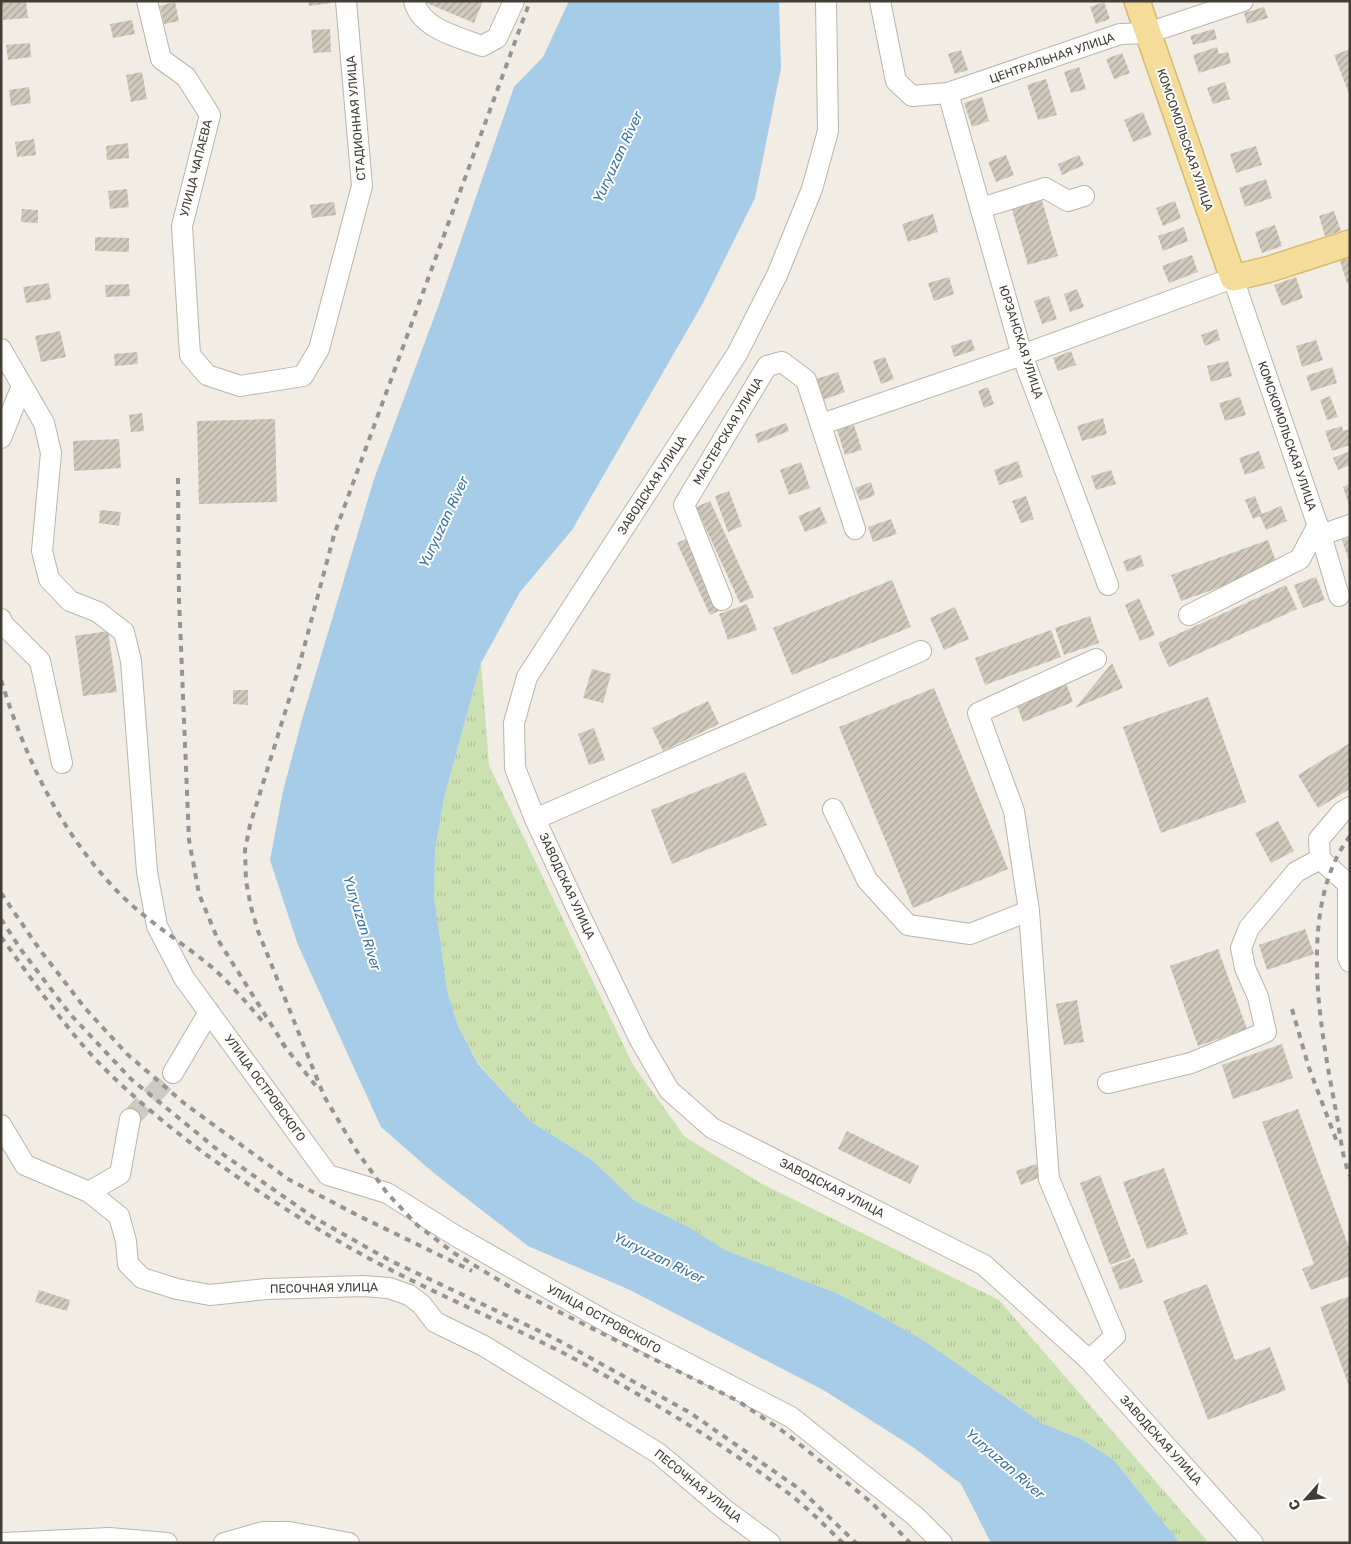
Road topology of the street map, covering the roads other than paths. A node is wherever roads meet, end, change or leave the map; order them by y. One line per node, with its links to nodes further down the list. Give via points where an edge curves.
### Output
1 (147, 1): 18 (street, УЛИЦА ЧАПАЕВА, via 161,60 186,77 210,115 182,226)
2 (346, 1): 18 (street, СТАДИОННАЯ УЛИЦА, via 362,186 319,350 303,376 240,386 207,375)
3 (414, 1): 4 (street, via 417,12 427,21 445,32 482,46 497,38)
4 (514, 1)
5 (826, 1): 35 (street, ЗАВОДСКАЯ УЛИЦА, via 828,131 812,189 777,275 737,354 528,677 514,723 516,768)
6 (880, 1): 11 (street, ЦЕНТРАЛЬНАЯ УЛИЦА, via 896,81 912,96)
7 (1137, 1): 10 (main road, КОМСОМОЛЬСКАЯ УЛИЦА)
8 (1243, 1): 9 (street, ЦЕНТРАЛЬНАЯ УЛИЦА)
9 (1189, 10): 10 (street, ЦЕНТРАЛЬНАЯ УЛИЦА)
10 (1148, 34): 11 (street, ЦЕНТРАЛЬНАЯ УЛИЦА, via 1120,34); 15 (main road, КОМСОМОЛЬСКАЯ УЛИЦА)
11 (948, 93): 13 (street, ЮРЗАНСКАЯ УЛИЦА)
12 (1084, 196): 13 (street, via 1068,201 1045,188)
13 (981, 208): 17 (street, ЮРЗАНСКАЯ УЛИЦА)
14 (1350, 243): 15 (main road)
15 (1233, 278): 17 (street); 24 (street, КОМСКОМОЛЬСКАЯ УЛИЦА)
16 (1, 349): 19 (street, УЛИЦА ОСТРОВСКОГО)
17 (1022, 355): 20 (street); 25 (street, ЮРЗАНСКАЯ УЛИЦА)
18 (190, 356)
19 (22, 386): 21 (street); 39 (street, УЛИЦА ОСТРОВСКОГО, via 44,423 50,453 42,551 49,579 70,601 98,612 124,632 131,661 147,872 157,926 184,978)
20 (822, 424): 23 (street, МАСТЕРСКАЯ УЛИЦА); 27 (street, МАСТЕРСКАЯ УЛИЦА, via 806,380 782,362 767,366 684,505)
21 (1, 438)
22 (1350, 525): 24 (street)
23 (855, 529)
24 (1320, 530): 26 (street, КОМСКОМОЛЬСКАЯ УЛИЦА); 28 (street, via 1300,559)
25 (1108, 585)
26 (1339, 596)
27 (722, 600)
28 (1189, 615)
29 (1, 619): 32 (street, via 40,661)
30 (920, 651): 35 (street)
31 (1096, 659): 37 (street, via 978,713 1014,811)
32 (62, 764)
33 (1350, 807): 36 (street, via 1319,839)
34 (833, 809): 37 (street, via 867,880 908,925 970,934)
35 (535, 819): 45 (street, ЗАВОДСКАЯ УЛИЦА, via 640,1040 669,1090 712,1128 984,1264)
36 (1320, 859): 38 (street, via 1348,884); 41 (street, via 1296,872 1249,928 1241,948 1244,968 1258,997 1266,1032 1191,1062)
37 (1029, 911): 45 (street, via 1049,1179 1115,1336)
38 (1350, 962)
39 (209, 1012): 40 (street); 52 (street, УЛИЦА ОСТРОВСКОГО, via 328,1175 386,1193 609,1323 791,1417 915,1516)
40 (173, 1073)
41 (1108, 1083)
42 (130, 1119): 44 (street, via 120,1174)
43 (1, 1125): 44 (street, ПЕСОЧНАЯ УЛИЦА, via 25,1165)
44 (89, 1192): 51 (street, ПЕСОЧНАЯ УЛИЦА, via 119,1216 128,1264 142,1278 210,1295 266,1289 363,1286 409,1294 435,1322 484,1346 658,1453 724,1510)
45 (1089, 1360): 53 (street, ЗАВОДСКАЯ УЛИЦА)
46 (109, 1540): 47 (street); 48 (street)
47 (4, 1543)
48 (167, 1543)
49 (224, 1543): 50 (street, via 263,1532 289,1532)
50 (349, 1543)
51 (770, 1543)
52 (942, 1543)
53 (1253, 1543)

